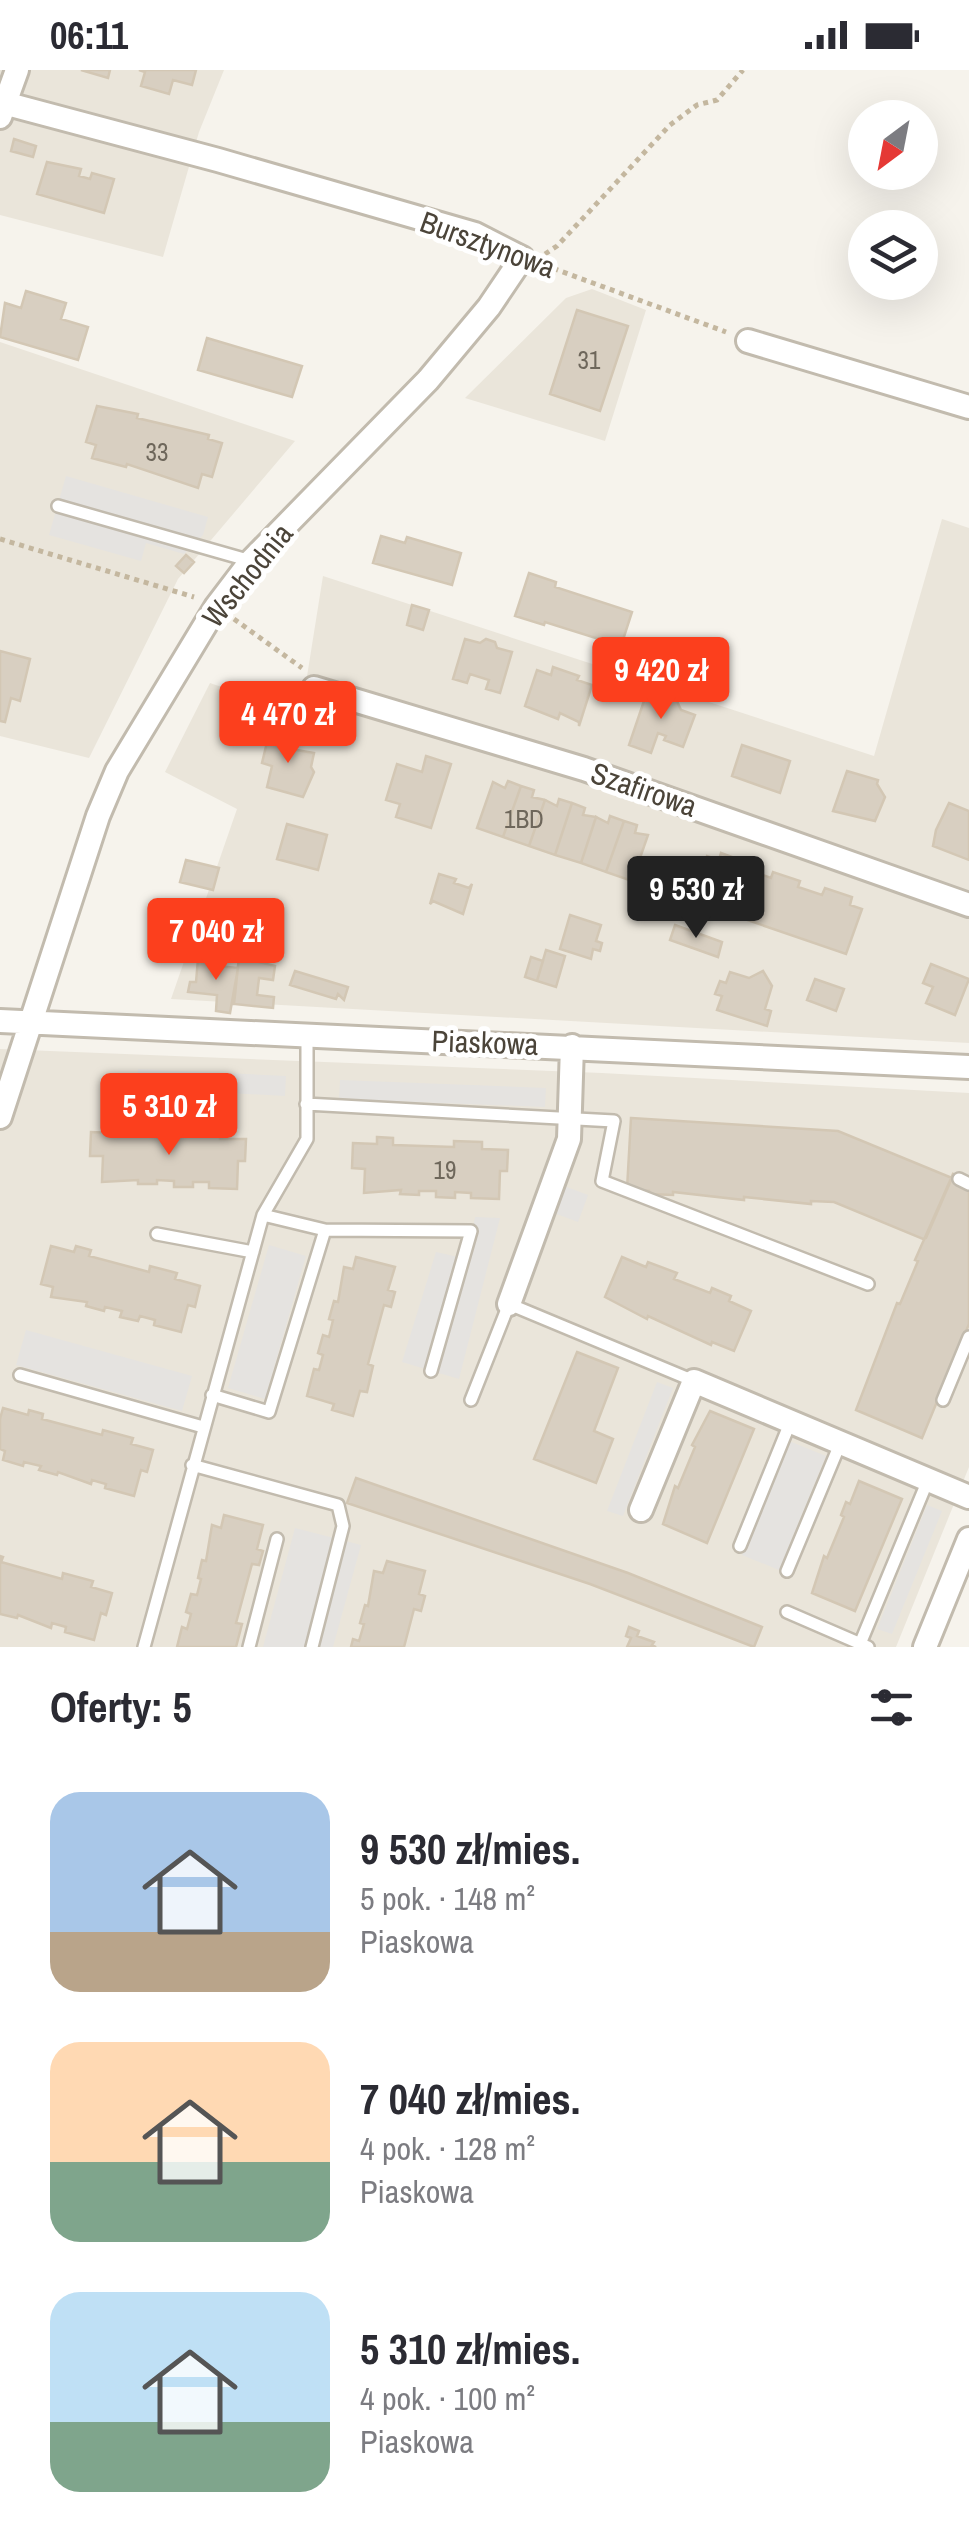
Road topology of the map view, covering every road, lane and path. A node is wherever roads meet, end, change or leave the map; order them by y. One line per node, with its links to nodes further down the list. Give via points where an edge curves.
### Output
1 (18, 70): 3 (street)
2 (744, 70): 4 (path, via 717,100 697,104 670,125 556,246)
3 (2, 108): 4 (street, Bursztynowa, via 218,160 475,234)
4 (522, 258): 5 (path, Bursztynowa); 9 (street, Wschodnia, via 428,380)
5 (748, 341): 6 (street)
6 (969, 407)
7 (58, 506): 9 (lane)
8 (0, 540): 10 (path)
9 (251, 562): 10 (street, Wschodnia)
10 (216, 606): 11 (path); 14 (street, Wschodnia, via 117,771)
11 (312, 681): 12 (street, Szafirowa, via 584,768)
12 (969, 905)
13 (0, 1021): 14 (street, Piaskowa)
14 (31, 1023): 15 (street, Piaskowa); 19 (street, Wschodnia)
15 (307, 1036): 16 (street, Piaskowa); 18 (lane)
16 (572, 1046): 17 (street, Piaskowa); 20 (street)
17 (969, 1067)
18 (306, 1104): 20 (lane); 21 (lane, via 307,1139)
19 (0, 1117)
20 (572, 1118): 25 (lane, via 614,1121 602,1181); 26 (street)
21 (262, 1215): 22 (lane); 24 (lane)
22 (325, 1230): 28 (lane, via 470,1231); 31 (lane, via 269,1412)
23 (156, 1234): 24 (lane)
24 (253, 1252): 31 (lane)
25 (868, 1284)
26 (508, 1304): 30 (lane); 32 (lane)
27 (969, 1337): 33 (lane)
28 (431, 1371)
29 (20, 1374): 35 (lane)
30 (694, 1381): 34 (street); 40 (street)
31 (212, 1395): 35 (lane)
32 (471, 1400)
33 (943, 1400)
34 (790, 1423): 36 (street); 43 (lane)
35 (203, 1427): 37 (lane)
36 (840, 1444): 38 (street); 44 (lane)
37 (192, 1465): 47 (lane); 49 (lane, via 338,1505 343,1526)
38 (928, 1480): 39 (street); 46 (lane)
39 (969, 1497)
40 (641, 1510)
41 (278, 1540): 48 (lane)
42 (969, 1540): 50 (street)
43 (740, 1546)
44 (788, 1571)
45 (786, 1612): 46 (lane)
46 (864, 1645)
47 (144, 1647)
48 (249, 1647)
49 (312, 1647)
50 (925, 1647)

